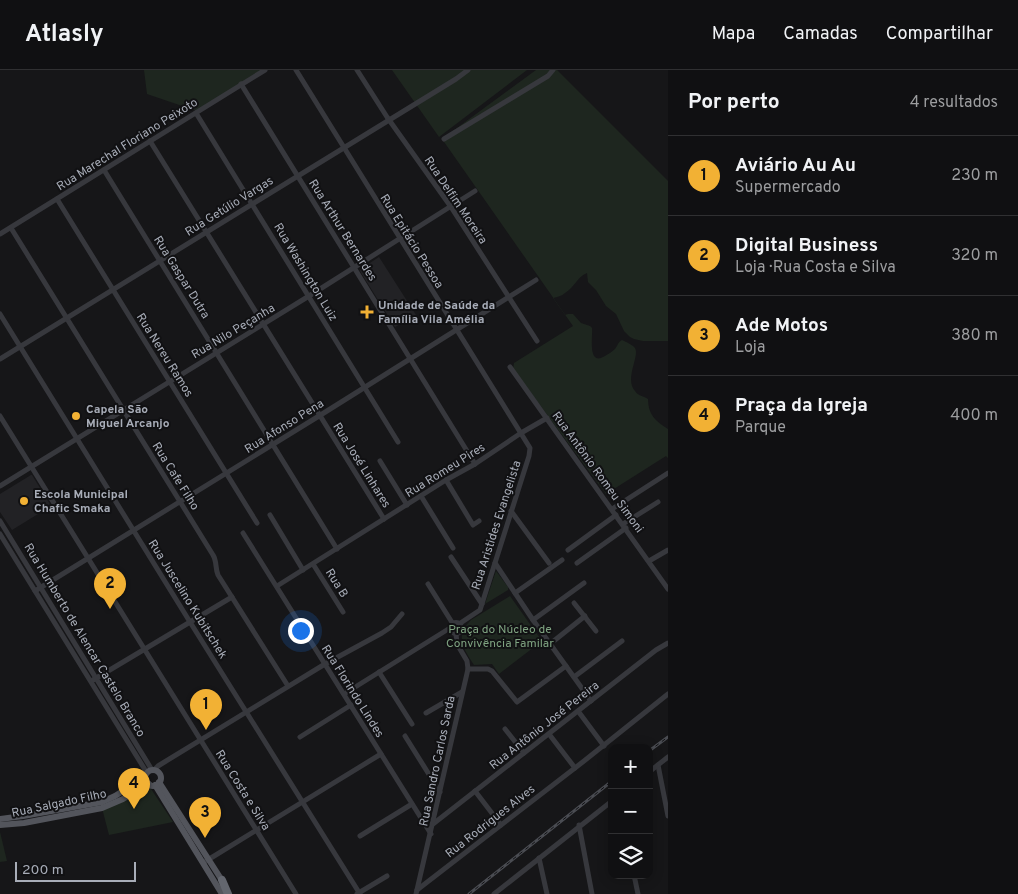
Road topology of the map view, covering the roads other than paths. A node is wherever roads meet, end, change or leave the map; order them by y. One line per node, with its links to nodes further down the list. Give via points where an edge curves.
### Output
1 (265, 70): 6 (street, Rua Marechal Floriano Peixoto)
2 (296, 70): 11 (street, Rua Epitácio Pessoa)
3 (358, 70): 8 (street, Rua Delfim Moreira)
4 (468, 70): 8 (street, Rua Getúlio Vargas)
5 (553, 70): 9 (street)
6 (242, 84): 7 (street, Rua Marechal Floriano Peixoto); 13 (street, Rua Arthur Bernardes)
7 (196, 113): 10 (street, Rua Marechal Floriano Peixoto); 16 (street, Rua Washington Luiz)
8 (389, 119): 11 (street, Rua Getúlio Vargas); 17 (street, Rua Delfim Moreira)
9 (444, 139)
10 (150, 141): 12 (street, Rua Marechal Floriano Peixoto); 19 (street, Rua José Linhares)
11 (342, 146): 13 (street, Rua Getúlio Vargas); 21 (street, Rua Epitácio Pessoa)
12 (104, 170): 15 (street, Rua Marechal Floriano Peixoto); 22 (street, Rua Gaspar Dutra)
13 (298, 175): 16 (street, Rua Getúlio Vargas); 23 (street, Rua Arthur Bernardes)
14 (475, 191): 17 (street, Rua Nilo Peçanha)
15 (57, 199): 18 (street, Rua Marechal Floriano Peixoto); 25 (street, Rua Nereu Ramos)
16 (252, 204): 19 (street, Rua Getúlio Vargas); 26 (street, Rua Washington Luiz)
17 (450, 208): 21 (street, Rua Nilo Peçanha); 27 (street, Rua Delfim Moreira)
18 (11, 228): 20 (street, Rua Marechal Floriano Peixoto); 29 (street, Rua Cafe Filho)
19 (206, 232): 22 (street, Rua Getúlio Vargas); 30 (street, Rua José Linhares)
20 (0, 234)
21 (400, 239): 23 (street, Rua Nilo Peçanha); 31 (street, Rua Epitácio Pessoa)
22 (160, 261): 25 (street, Rua Getúlio Vargas); 34 (street, Rua Gaspar Dutra)
23 (354, 267): 26 (street, Rua Nilo Peçanha); 35 (street, Rua Arthur Bernardes)
24 (536, 280): 27 (street, Rua Afonso Pena)
25 (113, 290): 29 (street, Rua Getúlio Vargas); 38 (street, Rua Nereu Ramos)
26 (309, 296): 30 (street, Rua Nilo Peçanha); 39 (street, Rua Washington Luiz)
27 (509, 297): 31 (street, Rua Afonso Pena); 32 (street, Rua Delfim Moreira)
28 (0, 314): 33 (street, Rua Juscelino Kubitschek)
29 (66, 318): 33 (street, Rua Getúlio Vargas); 40 (street, Rua Cafe Filho)
30 (263, 324): 34 (street, Rua Nilo Peçanha); 42 (street, Rua José Linhares)
31 (456, 330): 35 (street, Rua Afonso Pena); 44 (street, Rua Epitácio Pessoa)
32 (537, 341)
33 (20, 347): 36 (street, Rua Getúlio Vargas); 45 (street, Rua Juscelino Kubitschek)
34 (216, 352): 38 (street, Rua Nilo Peçanha); 47 (street, Rua Gaspar Dutra)
35 (411, 359): 39 (street, Rua Afonso Pena); 50 (street, Rua Arthur Bernardes)
36 (0, 360)
37 (510, 368): 43 (street, Rua Antônio Romeu Simoni)
38 (169, 381): 40 (street, Rua Nilo Peçanha); 53 (street, Rua Nereu Ramos)
39 (365, 388): 42 (street, Rua Afonso Pena); 46 (street, Rua Washington Luiz)
40 (123, 410): 45 (street, Rua Nilo Peçanha); 57 (street, Rua Cafe Filho)
41 (0, 416): 51 (street, Rua Costa e Silva)
42 (320, 416): 47 (street, Rua Afonso Pena); 64 (street, Rua José Linhares)
43 (547, 418): 44 (street, Rua Romeu Pires); 60 (street, Rua Antônio Romeu Simoni)
44 (521, 434): 48 (street, Rua Epitácio Pessoa); 50 (street, Rua Romeu Pires)
45 (77, 439): 51 (street, Rua Nilo Peçanha); 69 (street, Rua Juscelino Kubitschek)
46 (398, 442)
47 (273, 445): 53 (street, Rua Afonso Pena); 73 (street, Rua Gaspar Dutra)
48 (529, 446): 61 (street, Rua Aristides Evangelista, via 529,456)
49 (380, 461): 59 (street)
50 (475, 464): 54 (street, Rua Romeu Pires)
51 (31, 467): 55 (street, Rua Nilo Peçanha); 77 (street, Rua Costa e Silva)
52 (668, 473): 60 (street)
53 (227, 474): 57 (street, Rua Afonso Pena); 67 (street, Rua Nereu Ramos)
54 (446, 480): 56 (street, Rua Romeu Pires); 66 (street, via 473,525)
55 (0, 486)
56 (421, 496): 59 (street, Rua Romeu Pires); 72 (street)
57 (181, 502): 69 (street, Rua Afonso Pena); 92 (street, Rua Cafe Filho, via 215,558 218,575)
58 (658, 502): 68 (street)
59 (406, 505): 64 (street, Rua Romeu Pires)
60 (612, 509): 63 (street, Rua Antônio Romeu Simoni)
61 (511, 511): 80 (street, Rua Aristides Evangelista); 83 (street)
62 (270, 515): 84 (street)
63 (616, 515): 68 (street, Rua Antônio Romeu Simoni); 74 (street)
64 (384, 519): 73 (street, Rua Romeu Pires)
65 (0, 521): 88 (street, Rua Humberto de Alencar Castelo Branco)
66 (479, 521)
67 (257, 522)
68 (624, 526): 79 (street, Rua Antônio Romeu Simoni); 81 (street)
69 (134, 531): 77 (street, Rua Afonso Pena); 99 (street, Rua Juscelino Kubitschek)
70 (243, 533): 87 (street, Rua Florindo Lindes)
71 (0, 534): 90 (street, Rua Humberto de Alencar Castelo Branco)
72 (453, 548)
73 (337, 549): 82 (street, Rua Romeu Pires)
74 (568, 550)
75 (668, 550): 79 (street)
76 (451, 557): 94 (street)
77 (88, 559): 88 (street, Rua Afonso Pena); 107 (street, Rua Costa e Silva)
78 (562, 560): 91 (street)
79 (649, 562): 89 (street, Rua Antônio Romeu Simoni)
80 (495, 563): 91 (street); 94 (street, Rua Aristides Evangelista)
81 (577, 563)
82 (313, 564): 84 (street, Rua Romeu Pires); 95 (street, Rua B)
83 (549, 564)
84 (303, 570): 87 (street, Rua Romeu Pires)
85 (584, 583): 98 (street)
86 (428, 584): 101 (street)
87 (277, 586): 108 (street, Rua Florindo Lindes)
88 (41, 588): 90 (street, Rua Afonso Pena); 113 (street, Rua Humberto de Alencar Castelo Branco)
89 (668, 588)
90 (35, 591): 114 (street, Rua Humberto de Alencar Castelo Branco)
91 (515, 593): 98 (street)
92 (232, 596): 99 (street); 115 (street, Rua Cafe Filho)
93 (574, 603): 97 (street)
94 (481, 607): 100 (street)
95 (343, 612)
96 (402, 614): 108 (street, via 382,633)
97 (585, 616): 102 (street); 106 (street)
98 (533, 620): 106 (street)
99 (190, 622): 107 (street); 122 (street, Rua Juscelino Kubitschek)
100 (460, 624): 101 (street); 103 (street, via 461,630)
101 (451, 626): 103 (street, via 451,632); 111 (street)
102 (596, 631)
103 (456, 634): 110 (street, via 457,644 468,661)
104 (622, 641): 112 (street)
105 (668, 643): 119 (street, Rua Antônio José Pereira)
106 (550, 644): 109 (street)
107 (144, 650): 113 (street); 129 (street, Rua Costa e Silva)
108 (325, 664): 115 (street); 117 (street, Rua Florindo Lindes)
109 (566, 666): 110 (street, via 517,702 492,671); 112 (street)
110 (468, 669): 116 (street, Rua Sandro Carlos Sarda)
111 (379, 672): 117 (street); 124 (street)
112 (574, 677): 119 (street)
113 (96, 679): 114 (street); 137 (street, Rua Humberto de Alencar Castelo Branco)
114 (90, 682): 137 (street, Rua Humberto de Alencar Castelo Branco)
115 (288, 686): 122 (street)
116 (462, 692): 123 (street); 140 (street, Rua Sandro Carlos Sarda)
117 (344, 694): 120 (street, Rua Florindo Lindes)
118 (668, 694): 130 (street, Rua Rodrigues Alves)
119 (591, 701): 121 (street, Rua Antônio José Pereira)
120 (351, 705): 128 (street); 132 (street, Rua Florindo Lindes)
121 (578, 711): 126 (street, Rua Antônio José Pereira); 130 (street)
122 (246, 712): 129 (street); 142 (street, Rua Juscelino Kubitschek)
123 (426, 713)
124 (412, 724)
125 (505, 729): 131 (street)
126 (548, 734): 131 (street, Rua Antônio José Pereira); 135 (street)
127 (405, 736): 140 (street)
128 (300, 737)
129 (200, 740): 137 (street); 152 (street, Rua Costa e Silva)
130 (604, 746): 135 (street, Rua Rodrigues Alves)
131 (524, 753): 139 (street, Rua Antônio José Pereira)
132 (381, 754): 142 (street); 144 (street, Rua Florindo Lindes)
133 (668, 757): 134 (street)
134 (658, 765): 136 (street); 146 (street)
135 (575, 768): 150 (street, Rua Rodrigues Alves)
136 (653, 769)
137 (149, 773): 138 (main road, via 146,782); 138 (main road, via 160,775); 141 (main road, Rua Salgado Filho)
138 (154, 784): 141 (main road, Rua Salgado Filho); 156 (main road)
139 (475, 791): 148 (street, Rua Antônio José Pereira); 150 (street)
140 (440, 792): 148 (street, Rua Sandro Carlos Sarda)
141 (109, 802): 145 (main road, Rua Salgado Filho)
142 (302, 803): 152 (street); 164 (street, Rua Juscelino Kubitschek)
143 (608, 803): 151 (street)
144 (412, 804): 153 (street, Rua Florindo Lindes); 154 (street)
145 (73, 810): 147 (main road, Rua Salgado Filho); 149 (main road, Rua Salgado Filho, via 24,823)
146 (668, 816)
147 (0, 819)
148 (433, 824): 153 (street, Rua Sandro Carlos Sarda)
149 (0, 825)
150 (501, 825): 161 (street, Rua Rodrigues Alves)
151 (579, 826): 155 (street); 167 (street)
152 (256, 830): 156 (street); 163 (street, Rua Costa e Silva)
153 (431, 834): 161 (street, Rua Sandro Carlos Sarda)
154 (360, 836)
155 (539, 858): 160 (street); 166 (street)
156 (206, 861): 159 (main road); 162 (main road)
157 (387, 876): 164 (street)
158 (635, 879): 168 (street)
159 (222, 880): 162 (highway)
160 (501, 891): 165 (street)
161 (417, 892)
162 (226, 893)
163 (296, 894)
164 (359, 894)
165 (494, 894)
166 (546, 894)
167 (592, 894)
168 (638, 894)

